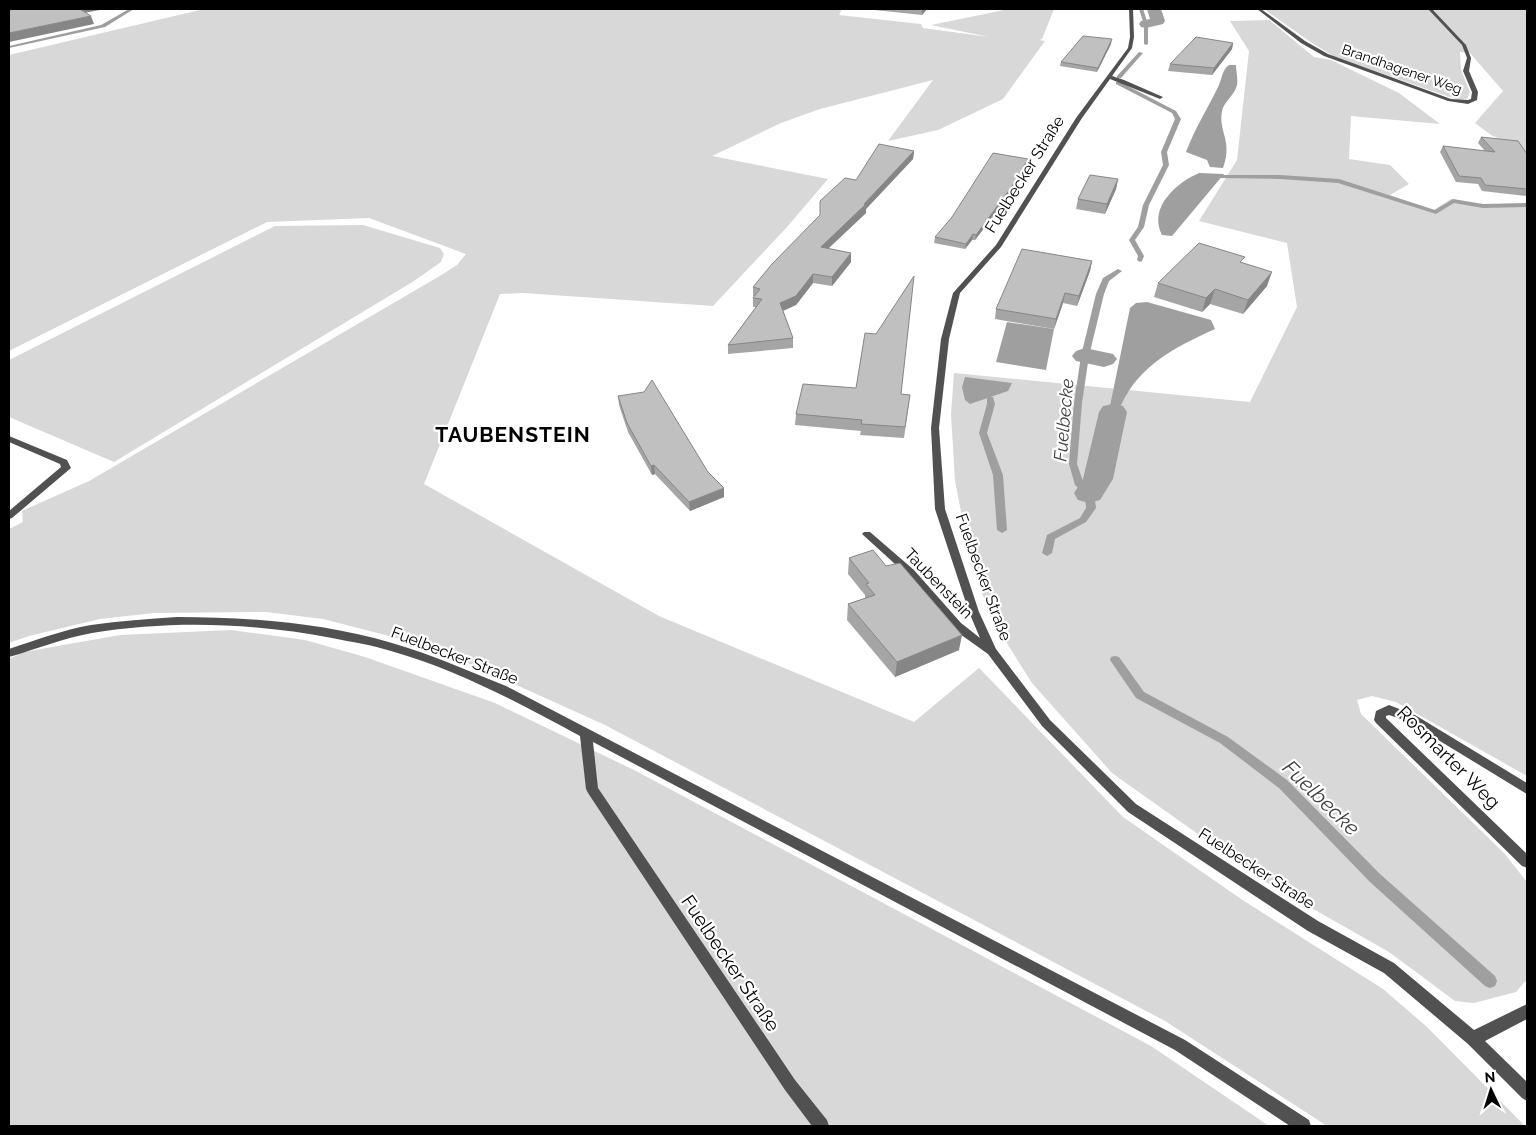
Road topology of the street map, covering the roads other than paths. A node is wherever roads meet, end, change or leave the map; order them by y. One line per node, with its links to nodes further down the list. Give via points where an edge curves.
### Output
1 (1131, 9): 4 (street, Fuelbecker Straße, via 1130,48)
2 (1259, 9): 3 (street, Brandhagener Weg, via 1326,56 1450,100 1461,103 1474,100 1466,71 1469,58 1464,45)
3 (1430, 9)
4 (1109, 77): 5 (street, via 1125,80 1140,91); 9 (street, Fuelbecker Straße, via 999,246 957,293 945,339 935,428 940,509 974,612)
5 (1160, 97)
6 (9, 438): 7 (street, via 64,462 66,468)
7 (9, 516)
8 (867, 534): 9 (street, Taubenstein, via 910,572 957,626)
9 (992, 651): 15 (street, Fuelbecker Straße, via 1046,723 1132,808 1313,926 1389,968)
10 (9, 653): 11 (street, Fuelbecker Straße, via 40,640 118,626 223,621 301,627 395,648 502,689)
11 (586, 734): 17 (street, Fuelbecker Straße, via 592,789 790,1085); 18 (street, Fuelbecker Straße, via 1180,1045)
12 (1527, 789): 13 (street, Rosmarter Weg, via 1411,718 1389,710 1380,714 1380,720)
13 (1527, 862)
14 (1527, 1011): 15 (street)
15 (1473, 1040): 16 (street, Fuelbecker Straße)
16 (1527, 1093)
17 (821, 1126)
18 (1303, 1126)

